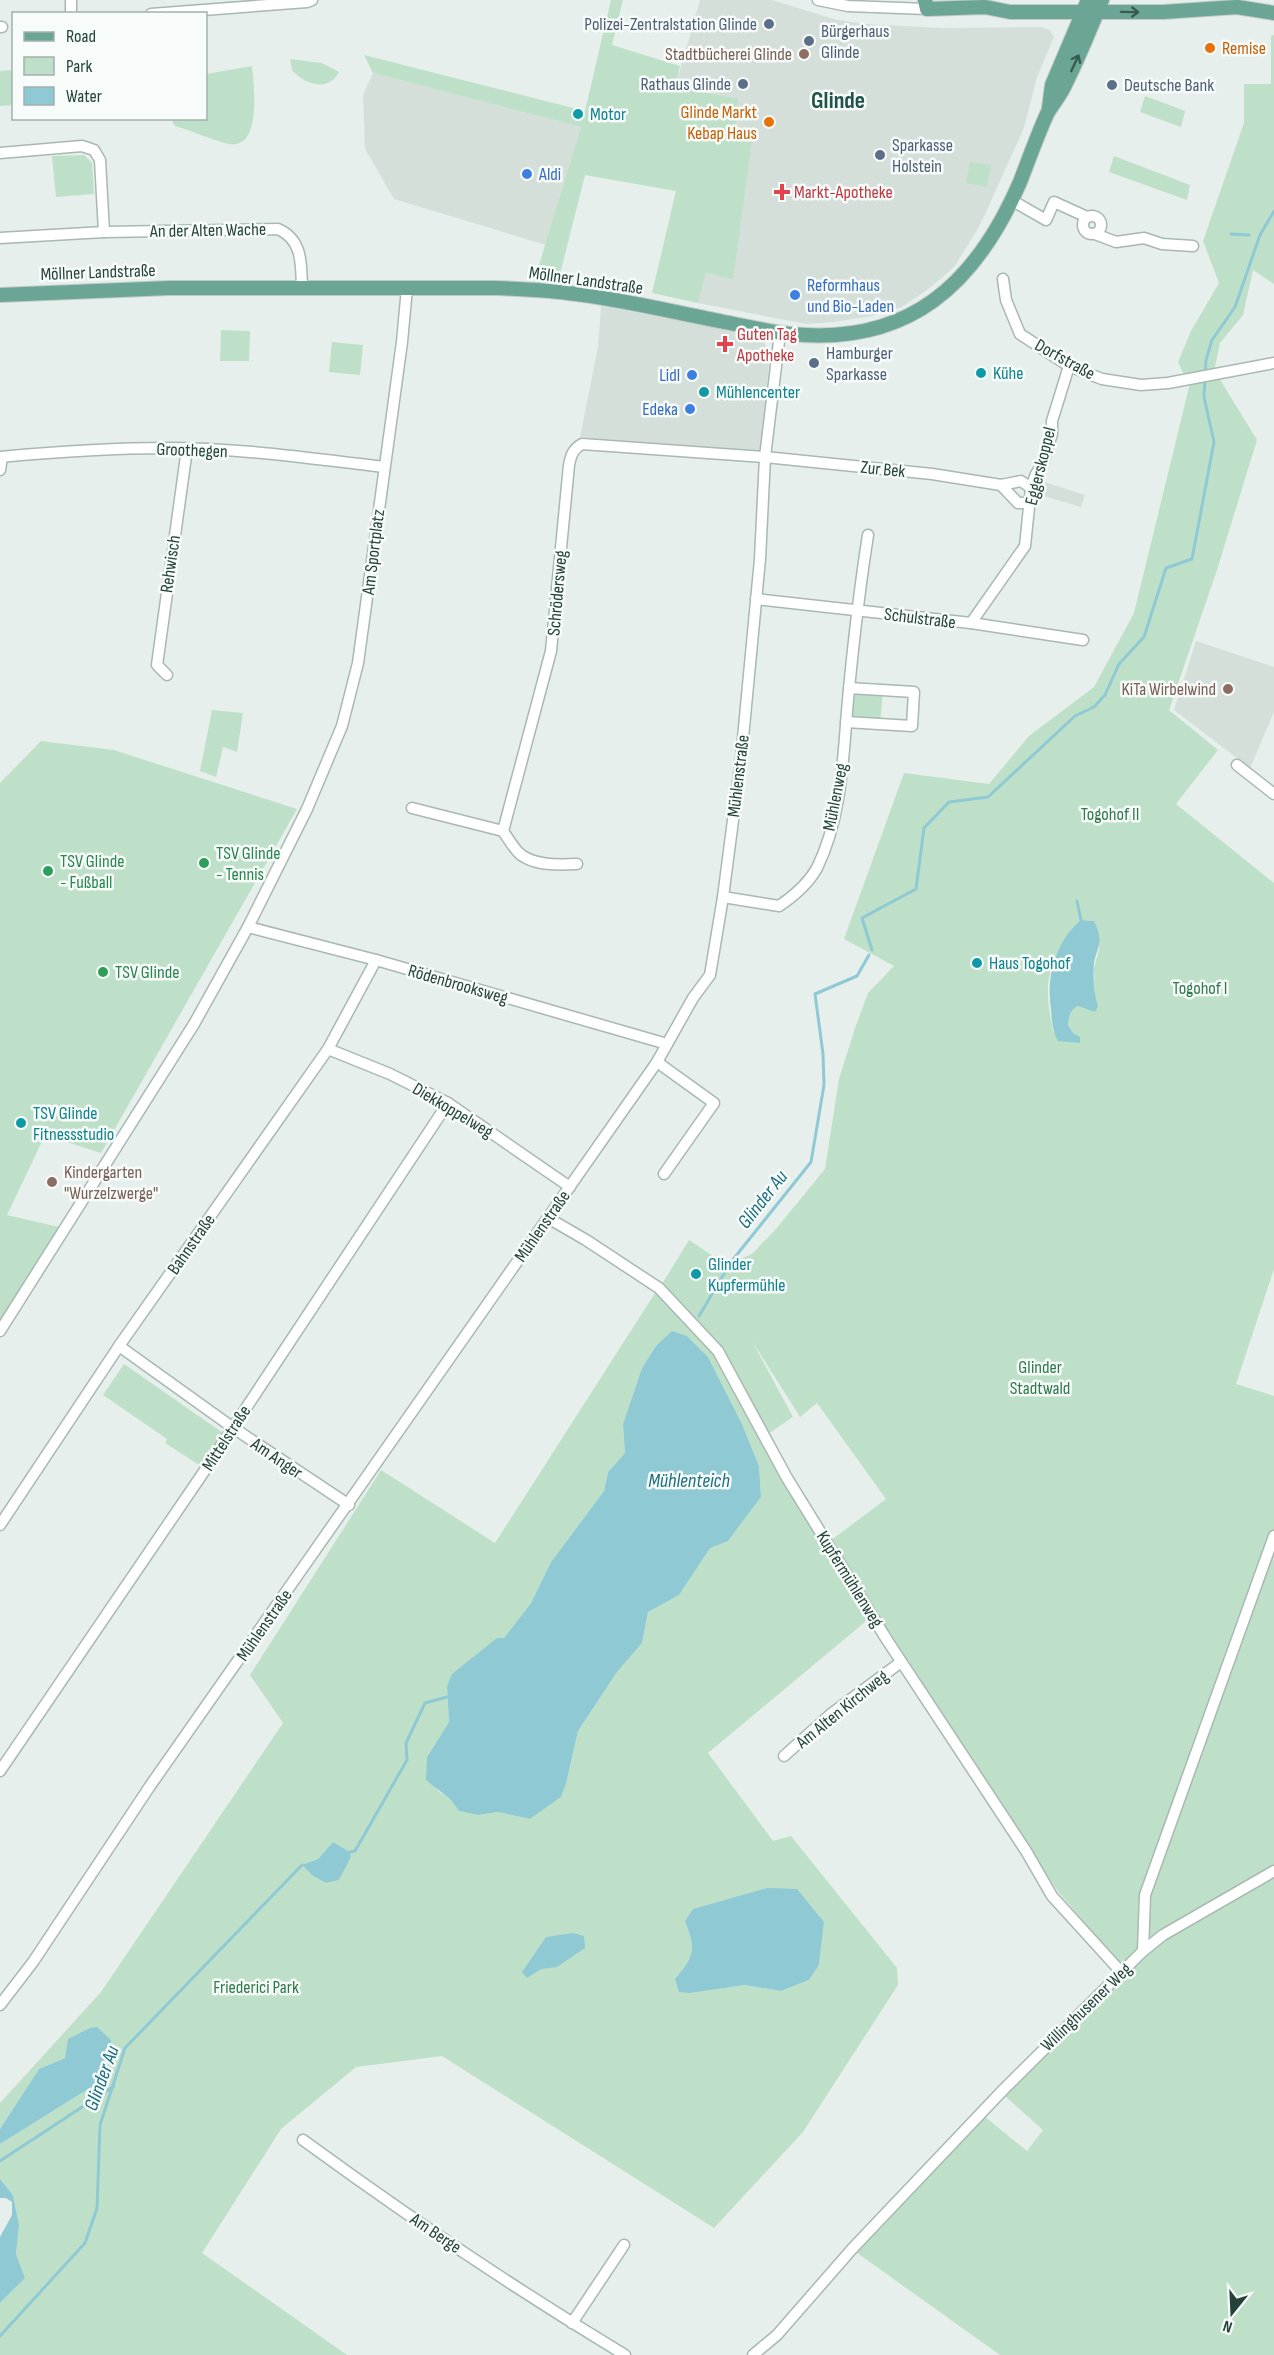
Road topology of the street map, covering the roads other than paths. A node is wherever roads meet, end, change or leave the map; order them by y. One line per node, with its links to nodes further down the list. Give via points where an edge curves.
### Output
1 (312, 0): 9 (street)
2 (818, 0): 5 (street, via 848,6)
3 (1005, 0): 7 (main road)
4 (1215, 0): 8 (main road)
5 (926, 5): 7 (main road)
6 (1093, 6): 7 (main road, via 1010,12); 8 (main road, one-way to 8, via 1162,12); 12 (main road, Möllner Landstraße, via 1062,90 1048,113)
7 (985, 7)
8 (1237, 7): 10 (main road)
9 (177, 12)
10 (1274, 13)
11 (0, 153): 13 (street, via 82,146 94,150 100,160)
12 (1011, 200): 15 (street, via 1046,220 1054,202 1087,217 1083,222 1089,234 1116,242 1144,238 1161,244); 20 (main road, Möllner Landstraße, via 970,267 941,296 911,316 887,325 832,335)
13 (104, 232): 14 (street, An der Alten Wache); 17 (street, An der Alten Wache, via 278,229 297,244)
14 (0, 238)
15 (1193, 246)
16 (1004, 279): 22 (street, Dorfstraße, via 1006,300 1020,334)
17 (302, 288): 18 (main road, Möllner Landstraße); 19 (main road, Möllner Landstraße, via 169,288)
18 (407, 288): 20 (main road, Möllner Landstraße, via 570,293); 26 (street, Am Sportplatz)
19 (0, 295)
20 (780, 333): 25 (street, Mühlenstraße)
21 (1274, 363): 22 (street, Dorfstraße, via 1168,383 1124,384 1102,380)
22 (1069, 366): 29 (street, Eggerskoppel, via 1046,454)
23 (187, 449): 24 (street, Groothegen, via 85,450); 26 (street, Groothegen, via 279,454); 36 (street, Rehwisch, via 157,665)
24 (1, 457): 27 (street)
25 (765, 457): 28 (street, Zur Bek); 32 (street, Mühlenstraße); 42 (street, Schrödersweg, via 592,444 582,444 571,454 551,651)
26 (384, 467): 45 (street, Am Sportplatz, via 358,663 342,726 307,809)
27 (0, 470)
28 (1001, 484): 29 (street, Zur Bek, via 1021,482); 30 (street, via 1018,503)
29 (1031, 488): 30 (street, Eggerskoppel)
30 (1030, 503): 34 (street, Eggerskoppel, via 1025,546)
31 (868, 535): 33 (street, Mühlenweg)
32 (756, 599): 33 (street, Schulstraße); 44 (street, Mühlenstraße)
33 (857, 610): 34 (street, Schulstraße); 37 (street, Mühlenweg)
34 (970, 623): 35 (street, Schulstraße)
35 (1083, 640)
36 (166, 675)
37 (849, 688): 38 (street, Mühlenweg); 38 (street, via 914,692 912,726)
38 (846, 722): 44 (street, Mühlenweg, via 834,818 816,868 798,893 779,906)
39 (1237, 765): 40 (street)
40 (1274, 794)
41 (411, 808): 42 (street)
42 (503, 831): 43 (street, via 518,853 537,861)
43 (577, 864)
44 (723, 897): 47 (street, Mühlenstraße, via 710,975)
45 (248, 927): 46 (street, Rödenbrooksweg); 54 (street, Am Sportplatz, via 194,1024)
46 (376, 960): 47 (street, Rödenbrooksweg); 48 (street, Bahnstraße)
47 (667, 1044): 49 (street, Mühlenstraße)
48 (328, 1049): 50 (street, Diekkoppelweg); 55 (street, Bahnstraße)
49 (657, 1062): 51 (street, via 714,1103); 52 (street, Mühlenstraße)
50 (448, 1103): 52 (street, Diekkoppelweg); 56 (street, Mittelstraße)
51 (664, 1174)
52 (570, 1187): 53 (street, Mühlenstraße)
53 (548, 1218): 57 (street, Mühlenstraße); 60 (street, Kupfermühlenweg, via 659,1288 718,1351 787,1478)
54 (0, 1331)
55 (119, 1346): 56 (street, Am Anger); 58 (street, Bahnstraße)
56 (232, 1427): 57 (street, Am Anger); 62 (street, Mittelstraße)
57 (349, 1505): 66 (street, Mühlenstraße)
58 (0, 1525)
59 (1274, 1536): 64 (street, Willinghusener Weg, via 1145,1895)
60 (901, 1662): 61 (street, Am Alten Kirchweg, via 831,1714); 65 (street, Kupfermühlenweg, via 1052,1896)
61 (784, 1756)
62 (0, 1771)
63 (1274, 1871): 64 (street, via 1163,1935)
64 (1143, 1951): 65 (street, Willinghusener Weg)
65 (1122, 1973): 70 (street, Willinghusener Weg, via 998,2095)
66 (0, 2005)
67 (303, 2140): 69 (street, Am Berge)
68 (624, 2245): 69 (street)
69 (572, 2324): 71 (street, Am Berge)
70 (758, 2354)
71 (625, 2355)

